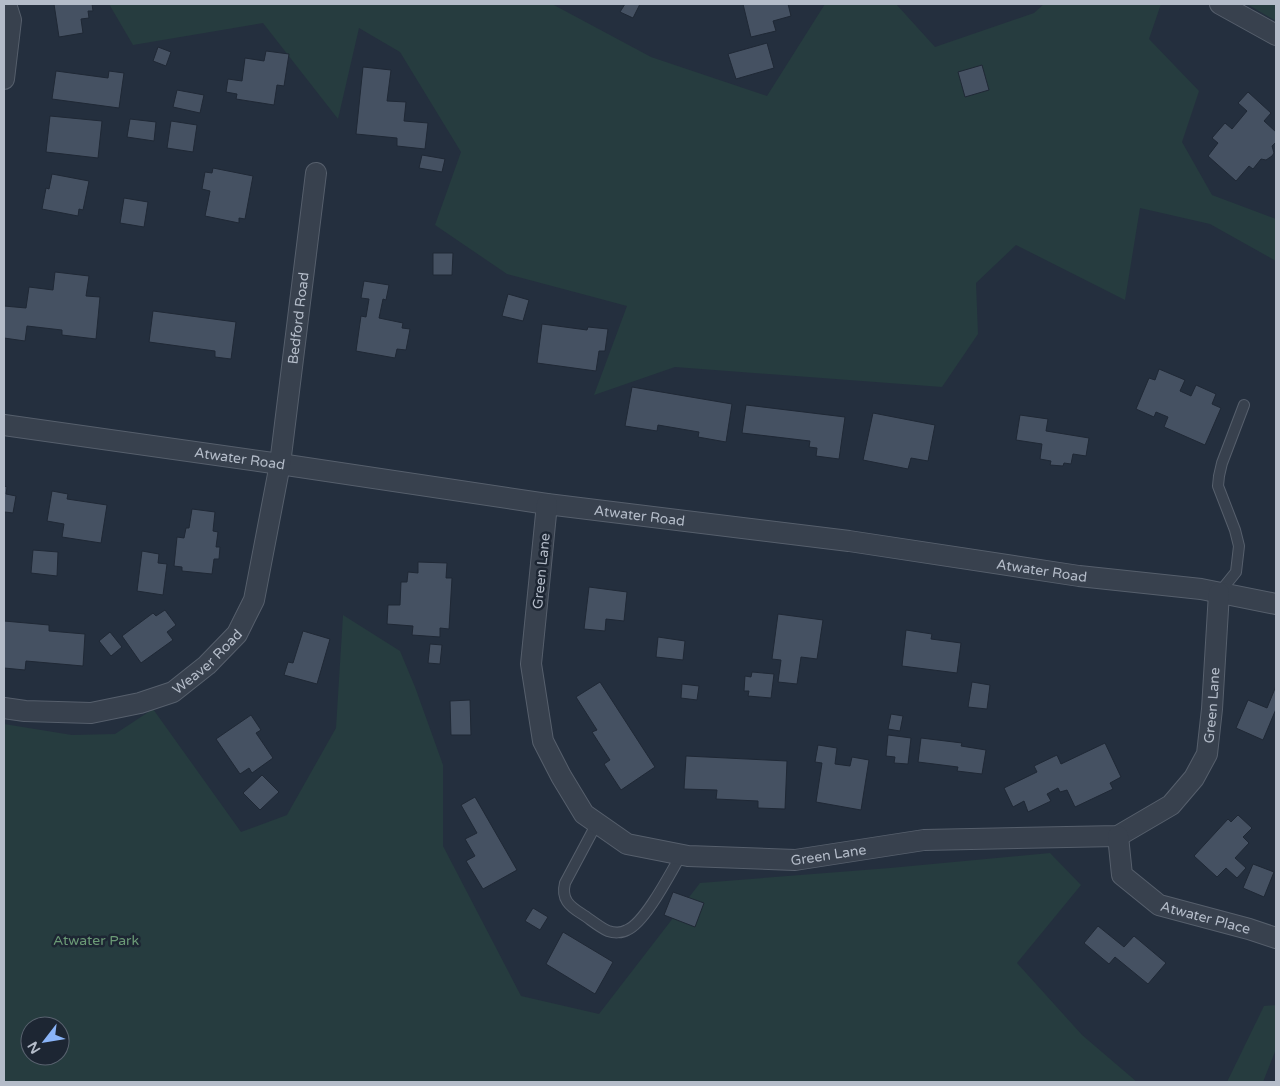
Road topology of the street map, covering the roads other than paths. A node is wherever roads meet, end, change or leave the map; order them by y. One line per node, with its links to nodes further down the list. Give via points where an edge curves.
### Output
1 (6, 4): 4 (street, via 11,20)
2 (1220, 4): 3 (street)
3 (1276, 35)
4 (4, 79)
5 (316, 173): 8 (street, Bedford Road)
6 (1244, 405): 10 (lane, via 1219,476 1218,486 1239,546 1236,572)
7 (4, 425): 8 (street, Atwater Road)
8 (280, 464): 9 (street, Atwater Road); 12 (street, Weaver Road, via 254,600 237,634 207,665 173,692 130,705 91,713)
9 (547, 504): 10 (street, Atwater Road); 13 (street, Green Lane, via 531,664 543,741 584,814)
10 (1219, 593): 11 (street, Atwater Road); 14 (street, Green Lane, via 1206,754 1194,778 1171,805)
11 (1276, 604)
12 (4, 708)
13 (597, 823): 15 (street, Green Lane, via 627,844); 15 (lane, via 563,890 570,906 608,930 618,932 636,925)
14 (1118, 836): 15 (street, Green Lane, via 924,840 795,860); 16 (street, Atwater Place, via 1122,875 1159,905)
15 (681, 855)
16 (1276, 938)

